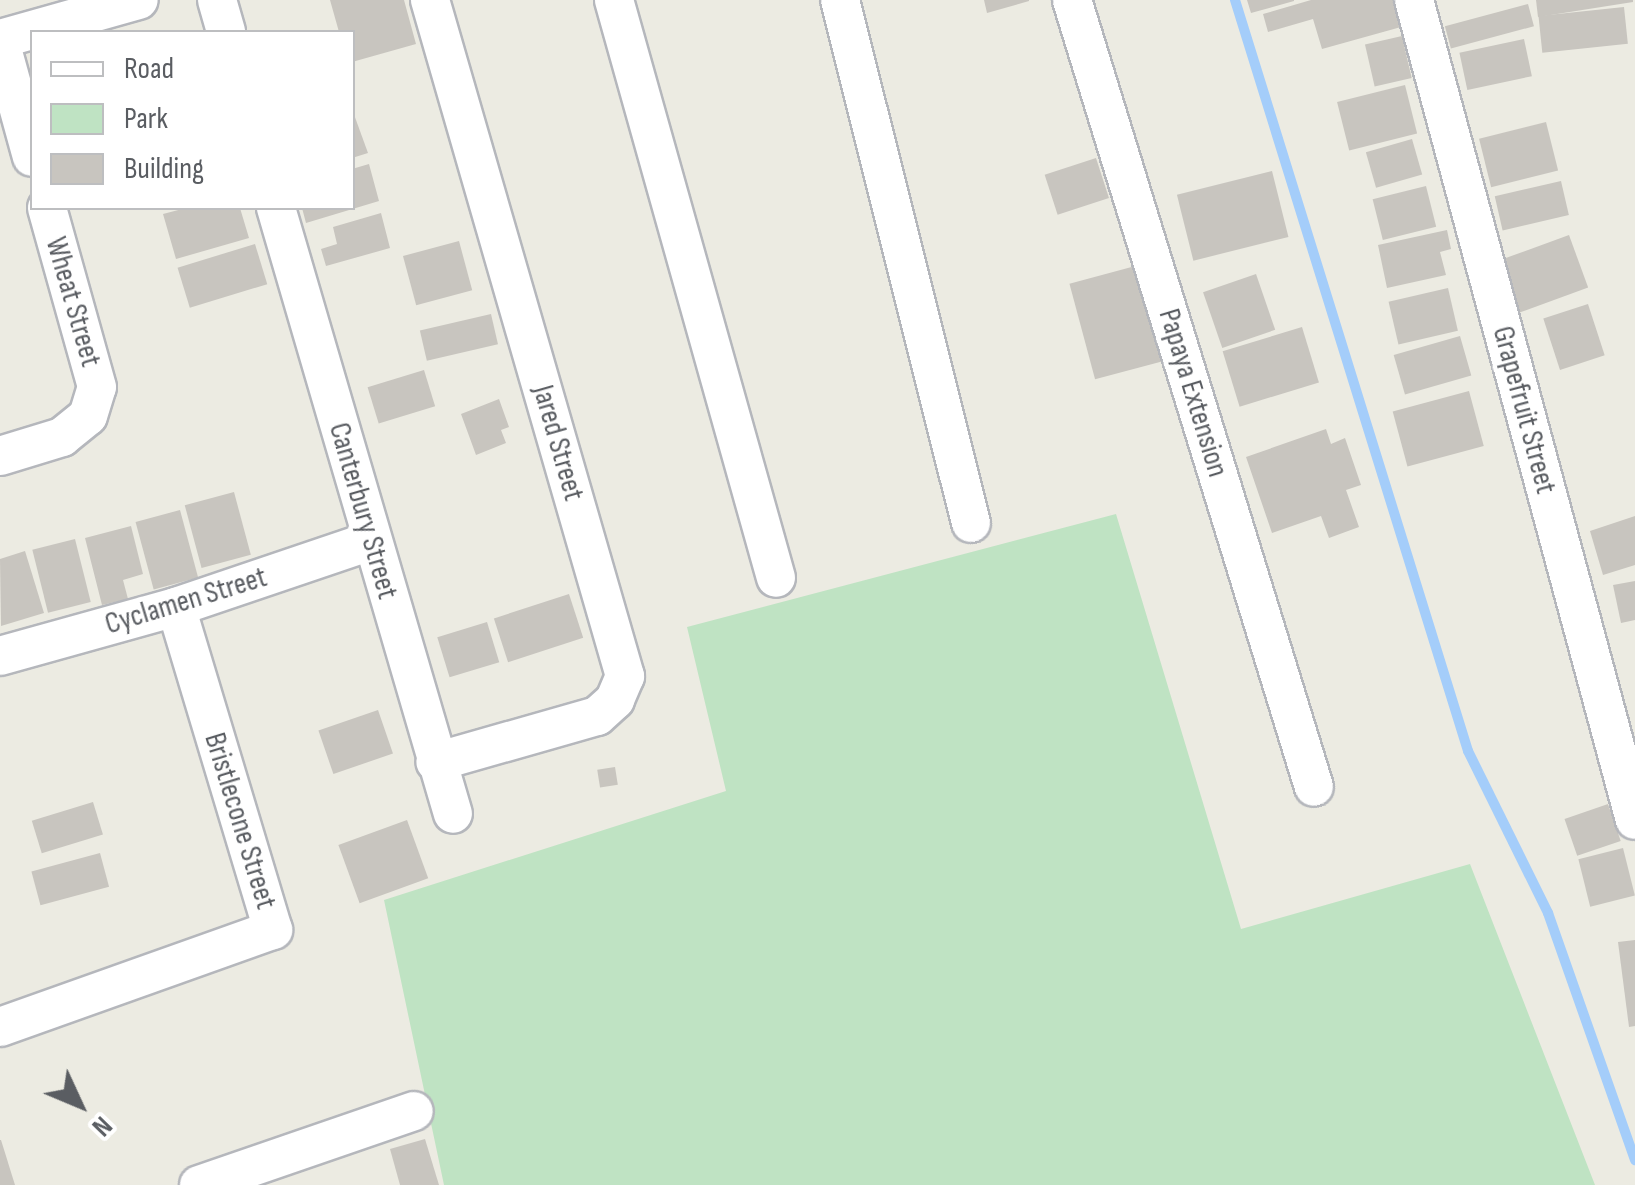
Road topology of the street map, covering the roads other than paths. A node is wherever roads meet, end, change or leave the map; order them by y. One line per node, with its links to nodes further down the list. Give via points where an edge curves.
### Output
1 (139, 0): 8 (street)
2 (217, 0): 9 (street)
3 (430, 0): 21 (street, Jared Street, via 625,676 597,716)
4 (614, 0): 18 (street)
5 (840, 0): 16 (street)
6 (1072, 0): 22 (street, Papaya Extension)
7 (1414, 0): 24 (street, Grapefruit Street)
8 (35, 30)
9 (225, 30)
10 (30, 31): 11 (street)
11 (0, 40): 12 (street)
12 (30, 150)
13 (47, 210): 15 (street, Wheat Street, via 97,387 88,416 62,438)
14 (277, 210): 17 (street, Canterbury Street)
15 (0, 456)
16 (971, 523)
17 (371, 541): 19 (street, Cyclamen Street); 21 (street, Canterbury Street)
18 (776, 578)
19 (176, 607): 20 (street, Cyclamen Street); 25 (street, Bristlecone Street, via 273,930)
20 (0, 656)
21 (435, 762): 23 (street, Canterbury Street)
22 (1314, 787)
23 (453, 814)
24 (1635, 820)
25 (0, 1025)
26 (414, 1111): 27 (street)
27 (198, 1185)

